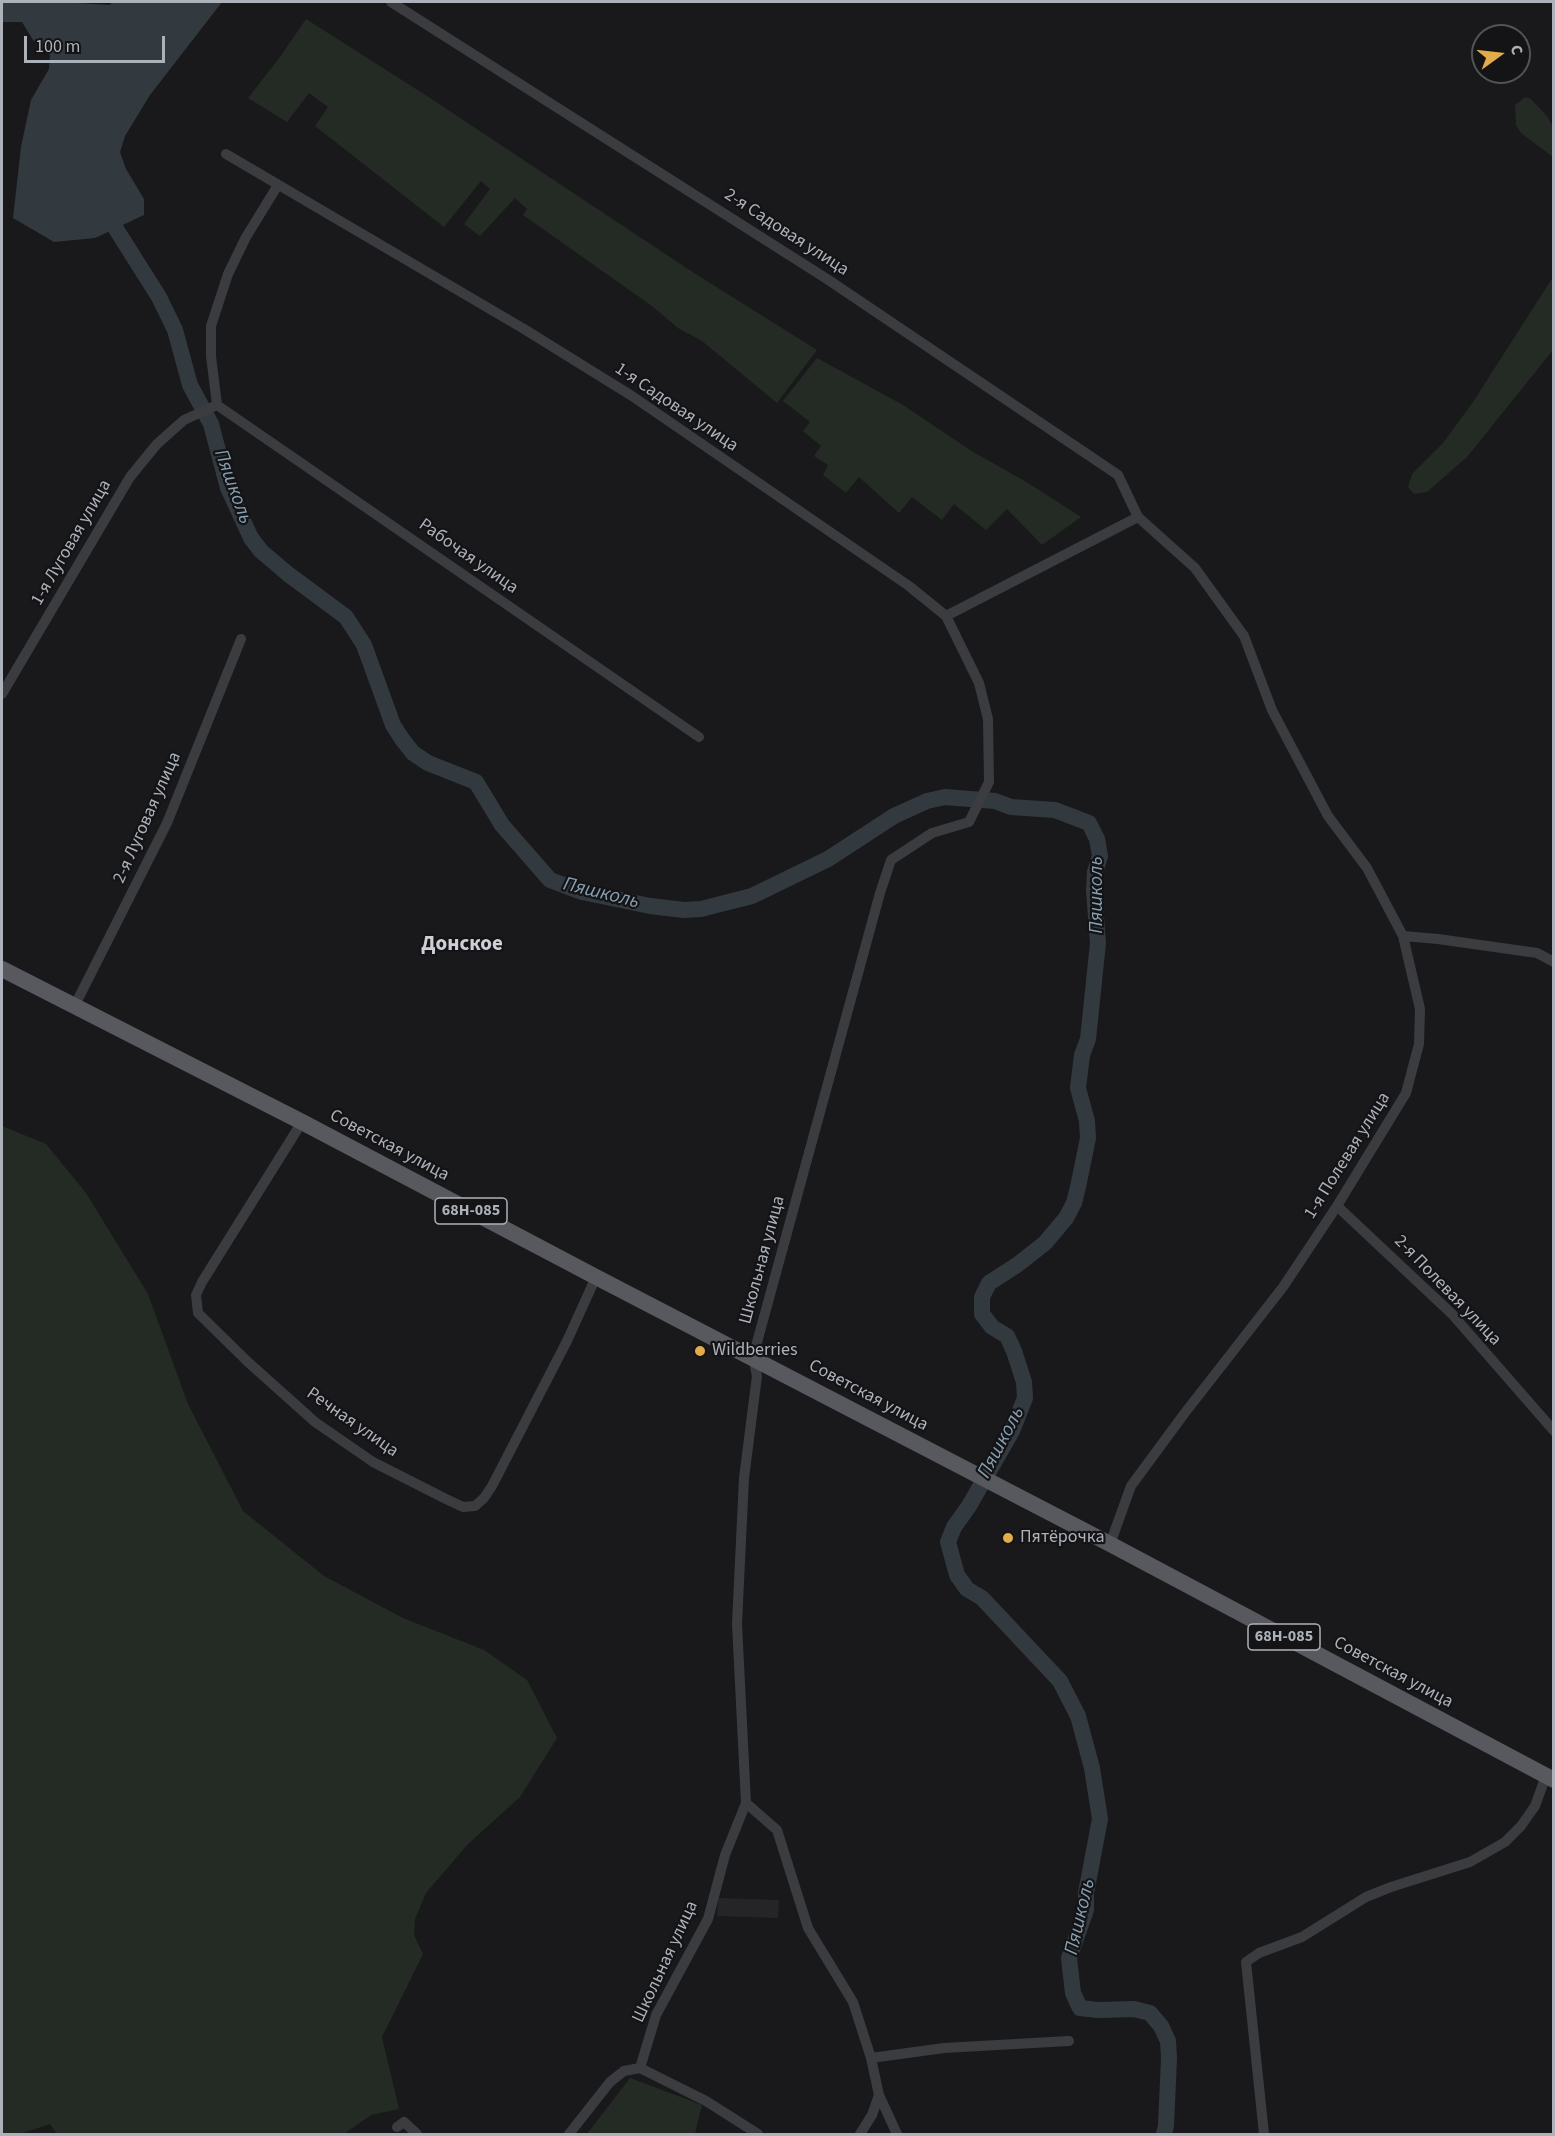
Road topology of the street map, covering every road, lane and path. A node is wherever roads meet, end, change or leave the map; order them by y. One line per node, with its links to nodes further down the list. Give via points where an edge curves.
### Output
1 (391, 2): 5 (street, 2-я Садовая улица, via 827,279 1118,475)
2 (226, 154): 3 (street, 1-я Садовая улица)
3 (278, 185): 4 (street, via 228,274 212,326 211,356); 6 (street, 1-я Садовая улица, via 632,396 909,586)
4 (218, 405): 8 (street, 1-я Луговая улица, via 184,420 157,444 130,477); 9 (street, Рабочая улица)
5 (1138, 517): 6 (street); 11 (street, 1-я Полевая улица, via 1195,568 1244,636 1272,710 1328,816 1367,868)
6 (946, 616): 10 (street, 1-я Садовая улица, via 979,683 988,719 989,782)
7 (241, 639): 14 (street, 2-я Луговая улица, via 167,824)
8 (2, 694)
9 (699, 737)
10 (969, 822): 18 (street, Школьная улица, via 932,833 891,860)
11 (1404, 936): 12 (street, via 1536,953); 16 (street, 1-я Полевая улица, via 1420,1008 1419,1044 1406,1093)
12 (1554, 962)
13 (2, 969): 14 (main road, Советская улица / 68Н-085)
14 (74, 1007): 15 (main road, Советская улица / 68Н-085)
15 (302, 1122): 17 (main road, Советская улица / 68Н-085); 17 (street, Речная улица, via 202,1282 196,1295 198,1313 315,1422 373,1462 463,1507 475,1506 492,1486)
16 (1337, 1206): 19 (street, 2-я Полевая улица, via 1452,1314); 20 (street, 1-я Полевая улица, via 1283,1287 1131,1486)
17 (596, 1277): 18 (main road, Советская улица / 68Н-085)
18 (753, 1357): 20 (main road, Советская улица / 68Н-085); 22 (street, Школьная улица, via 757,1376 744,1478 737,1624)
19 (1554, 1431)
20 (1110, 1544): 21 (main road, Советская улица / 68Н-085)
21 (1550, 1778): 33 (street, via 1521,1826 1505,1842 1470,1862 1366,1897 1302,1937 1246,1962)
22 (746, 1803): 24 (street, via 777,1830 808,1928 853,2002); 25 (street, Школьная улица, via 725,1855 708,1919 656,2015)
23 (1069, 2041): 24 (street, via 944,2048)
24 (871, 2058): 26 (street)
25 (640, 2068): 29 (street, via 624,2072 610,2082); 30 (street, via 706,2101)
26 (879, 2095): 31 (street); 32 (street)
27 (397, 2127): 28 (street, via 404,2122)
28 (417, 2134)
29 (569, 2134)
30 (759, 2134)
31 (860, 2134)
32 (897, 2134)
33 (1263, 2134)

